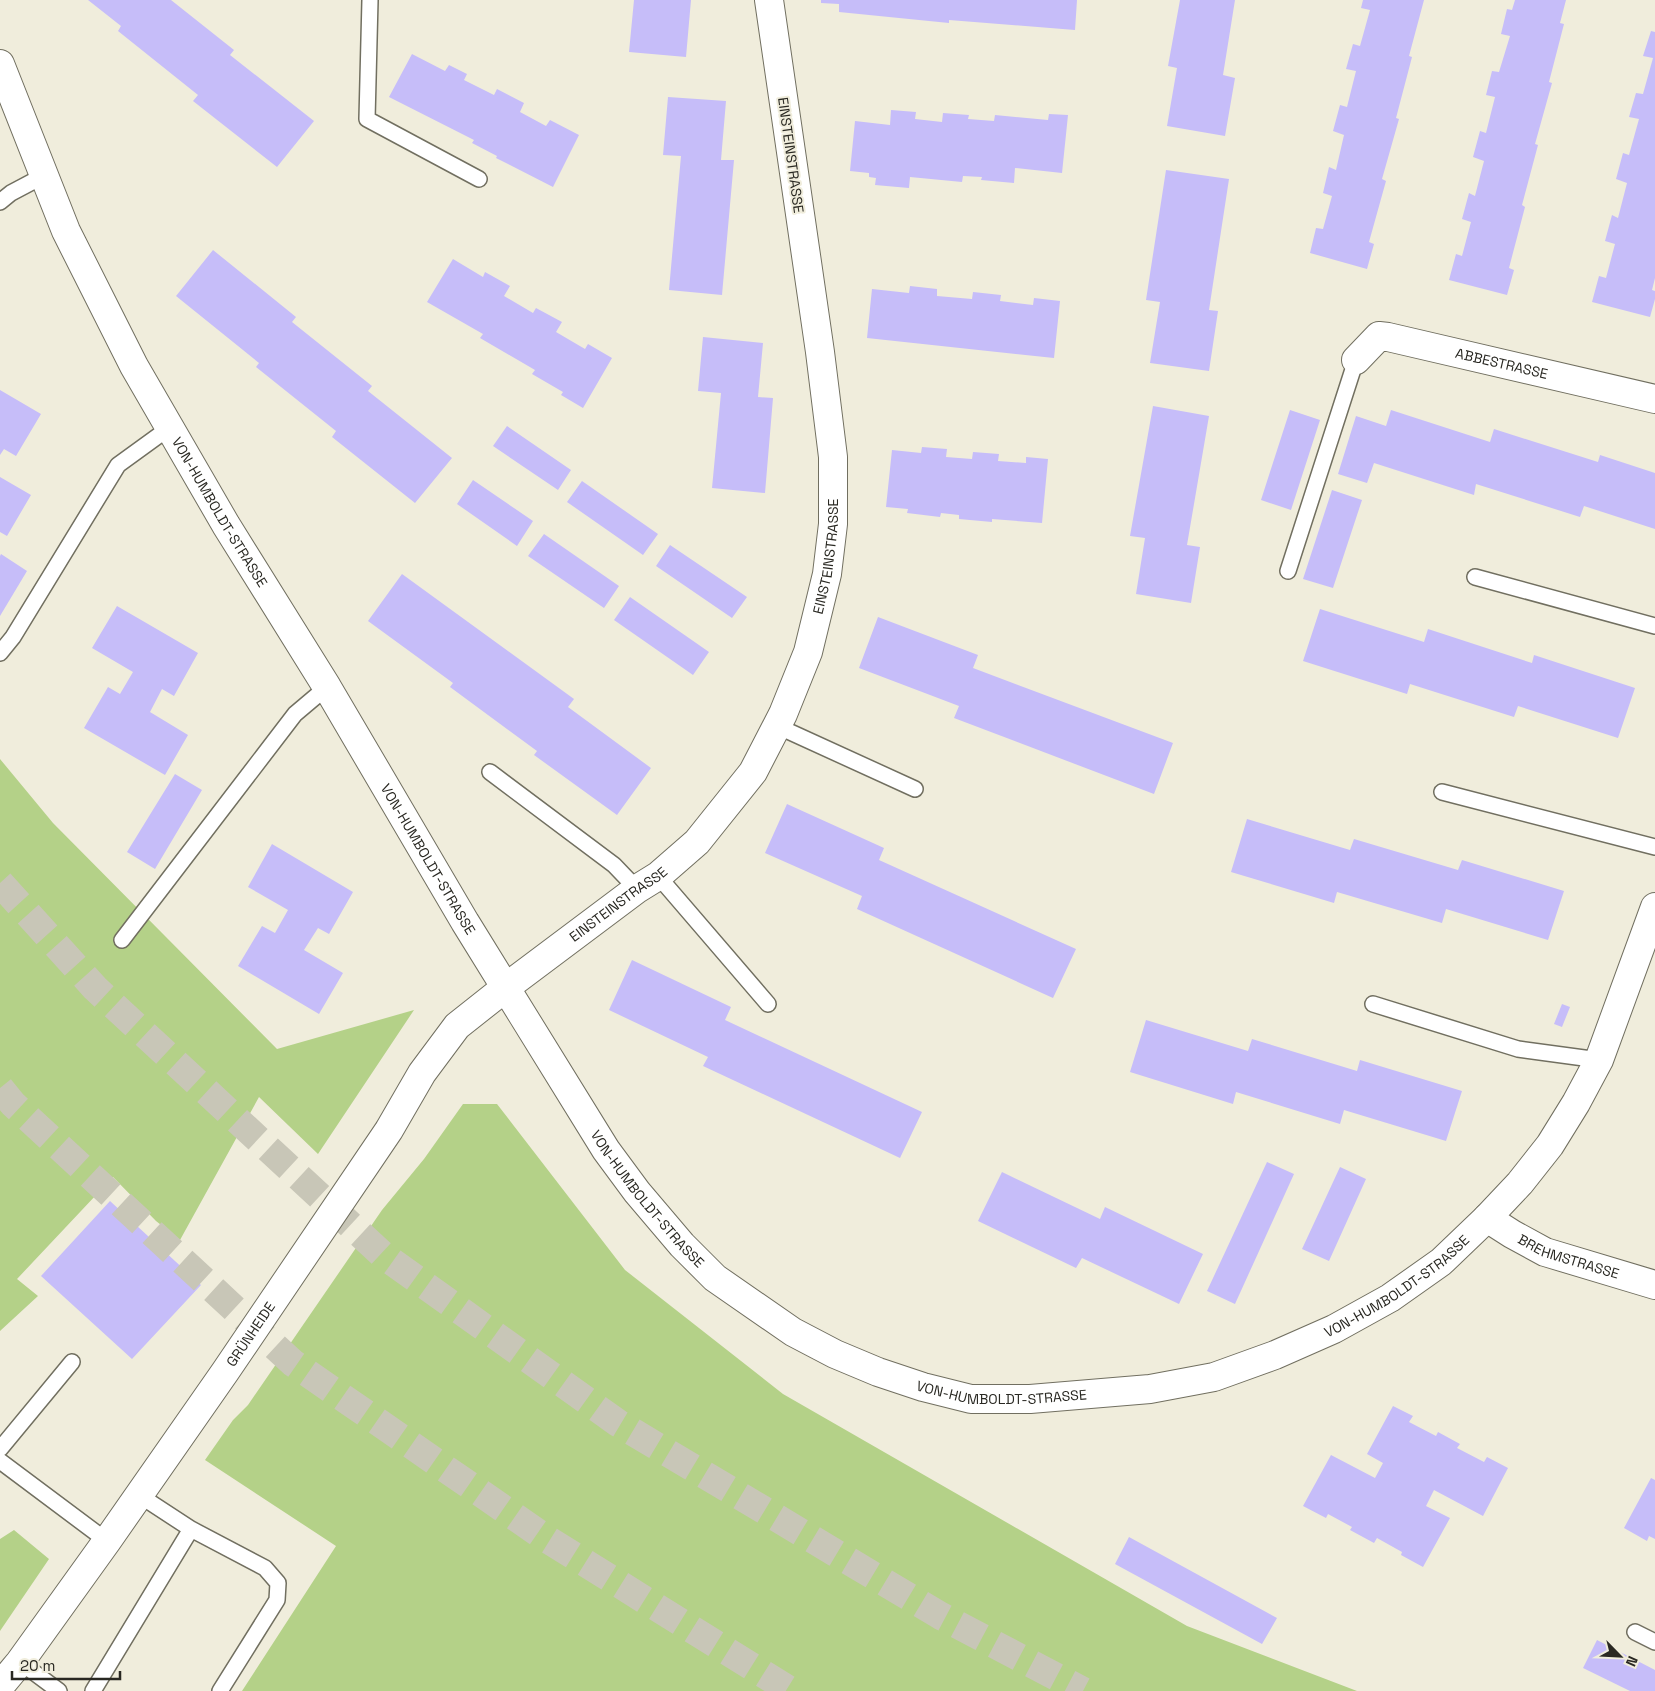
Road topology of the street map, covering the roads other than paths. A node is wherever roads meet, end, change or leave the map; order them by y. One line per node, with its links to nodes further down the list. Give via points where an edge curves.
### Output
1 (370, 0): 5 (lane, via 367,119)
2 (769, 0): 15 (street, EINSTEINSTRASSE, via 833,457 833,524 825,589 808,652)
3 (0, 64): 4 (street, VON-HUMBOLDT-STRASSE)
4 (45, 175): 6 (lane); 9 (street, VON-HUMBOLDT-STRASSE, via 66,230)
5 (479, 178)
6 (0, 202)
7 (1356, 360): 8 (street, ABBESTRASSE, via 1379,336 1388,337); 10 (lane)
8 (1655, 399)
9 (168, 428): 13 (lane, via 118,465 13,637); 14 (street, VON-HUMBOLDT-STRASSE)
10 (1288, 571)
11 (1475, 577): 12 (lane)
12 (1655, 626)
13 (0, 653)
14 (327, 688): 22 (lane, via 295,714); 23 (street, VON-HUMBOLDT-STRASSE)
15 (777, 726): 17 (lane); 20 (street, EINSTEINSTRASSE, via 753,772 697,842)
16 (490, 772): 20 (lane, via 614,865)
17 (914, 789)
18 (1442, 792): 19 (lane)
19 (1655, 846)
20 (647, 882): 23 (street, EINSTEINSTRASSE); 24 (lane)
21 (1655, 907): 26 (street, VON-HUMBOLDT-STRASSE)
22 (122, 940)
23 (505, 988): 27 (street, VON-HUMBOLDT-STRASSE, via 611,1157 676,1238 715,1278 793,1332 835,1354 887,1375 961,1397 1030,1399 1087,1395 1150,1390 1214,1377 1334,1329 1390,1298 1441,1262); 32 (street, GRÜNHEIDE, via 457,1026 422,1073 389,1130)
24 (768, 1004)
25 (1372, 1004): 26 (lane, via 1518,1049)
26 (1599, 1060): 27 (street, VON-HUMBOLDT-STRASSE, via 1550,1145)
27 (1487, 1218): 28 (street, BREHMSTRASSE, via 1545,1252)
28 (1655, 1285)
29 (72, 1362): 30 (lane)
30 (0, 1449)
31 (0, 1462): 34 (lane)
32 (139, 1495): 33 (lane); 34 (street, GRÜNHEIDE)
33 (191, 1529): 40 (lane); 41 (lane, via 265,1568 278,1583 277,1600)
34 (107, 1542): 37 (street, GRÜNHEIDE)
35 (1635, 1632): 36 (lane)
36 (1655, 1642)
37 (20, 1662): 38 (street, GRÜNHEIDE); 39 (lane)
38 (0, 1686)
39 (59, 1691)
40 (94, 1691)
41 (220, 1691)

